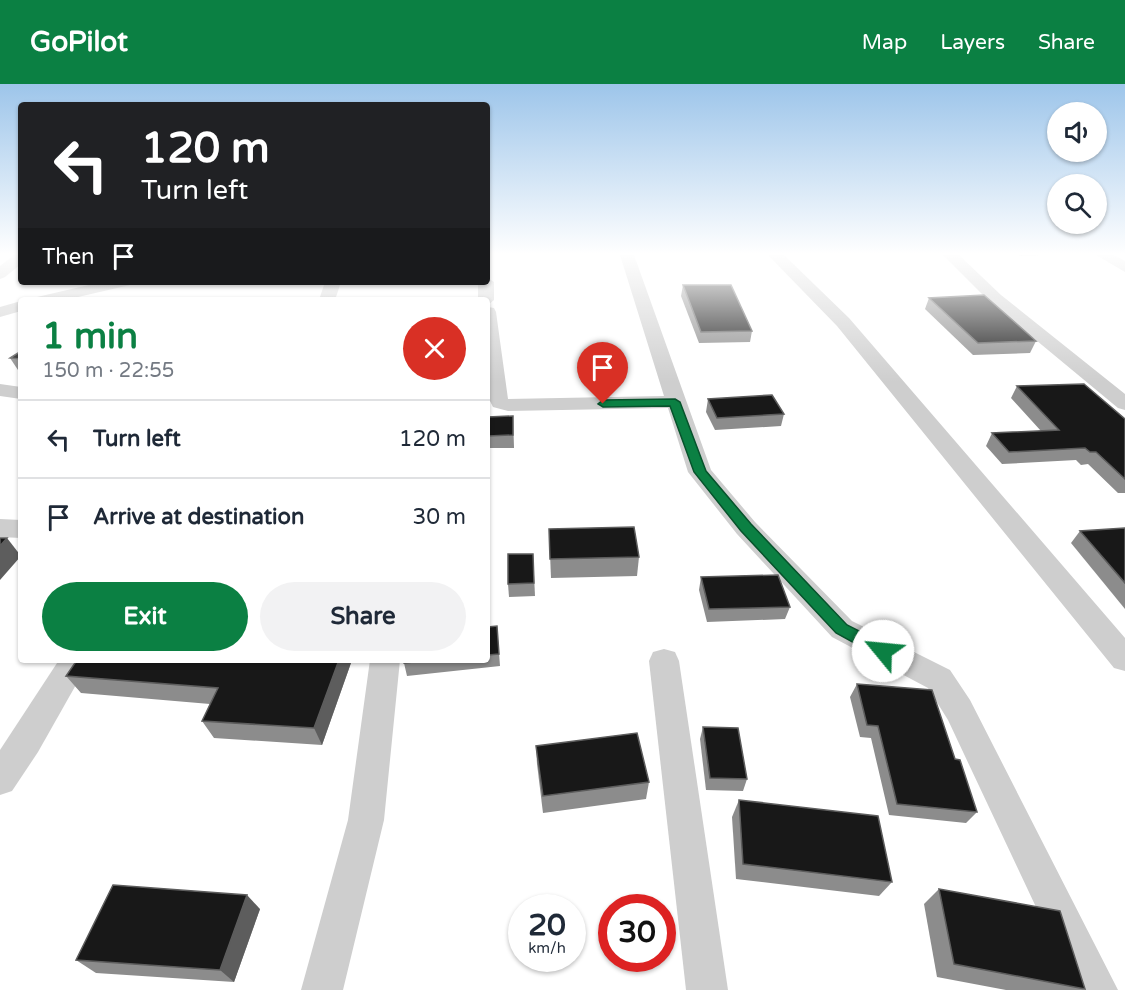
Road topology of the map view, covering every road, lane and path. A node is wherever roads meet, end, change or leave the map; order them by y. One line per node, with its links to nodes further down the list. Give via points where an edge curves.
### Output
1 (641, 297): 9 (street)
2 (818, 297): 13 (street, via 843,322)
3 (994, 297): 10 (street)
4 (18, 307): 5 (street)
5 (0, 312)
6 (490, 331): 9 (street, via 500,403)
7 (0, 390): 8 (street)
8 (18, 393)
9 (675, 402): 20 (street, via 700,472 746,528 842,629 939,680 959,710)
10 (1125, 404)
11 (0, 528): 12 (street)
12 (18, 529)
13 (1125, 660)
14 (664, 661): 19 (street)
15 (73, 663): 17 (street)
16 (385, 663): 18 (street, via 366,820)
17 (0, 779)
18 (322, 990)
19 (707, 990)
20 (1096, 990)

